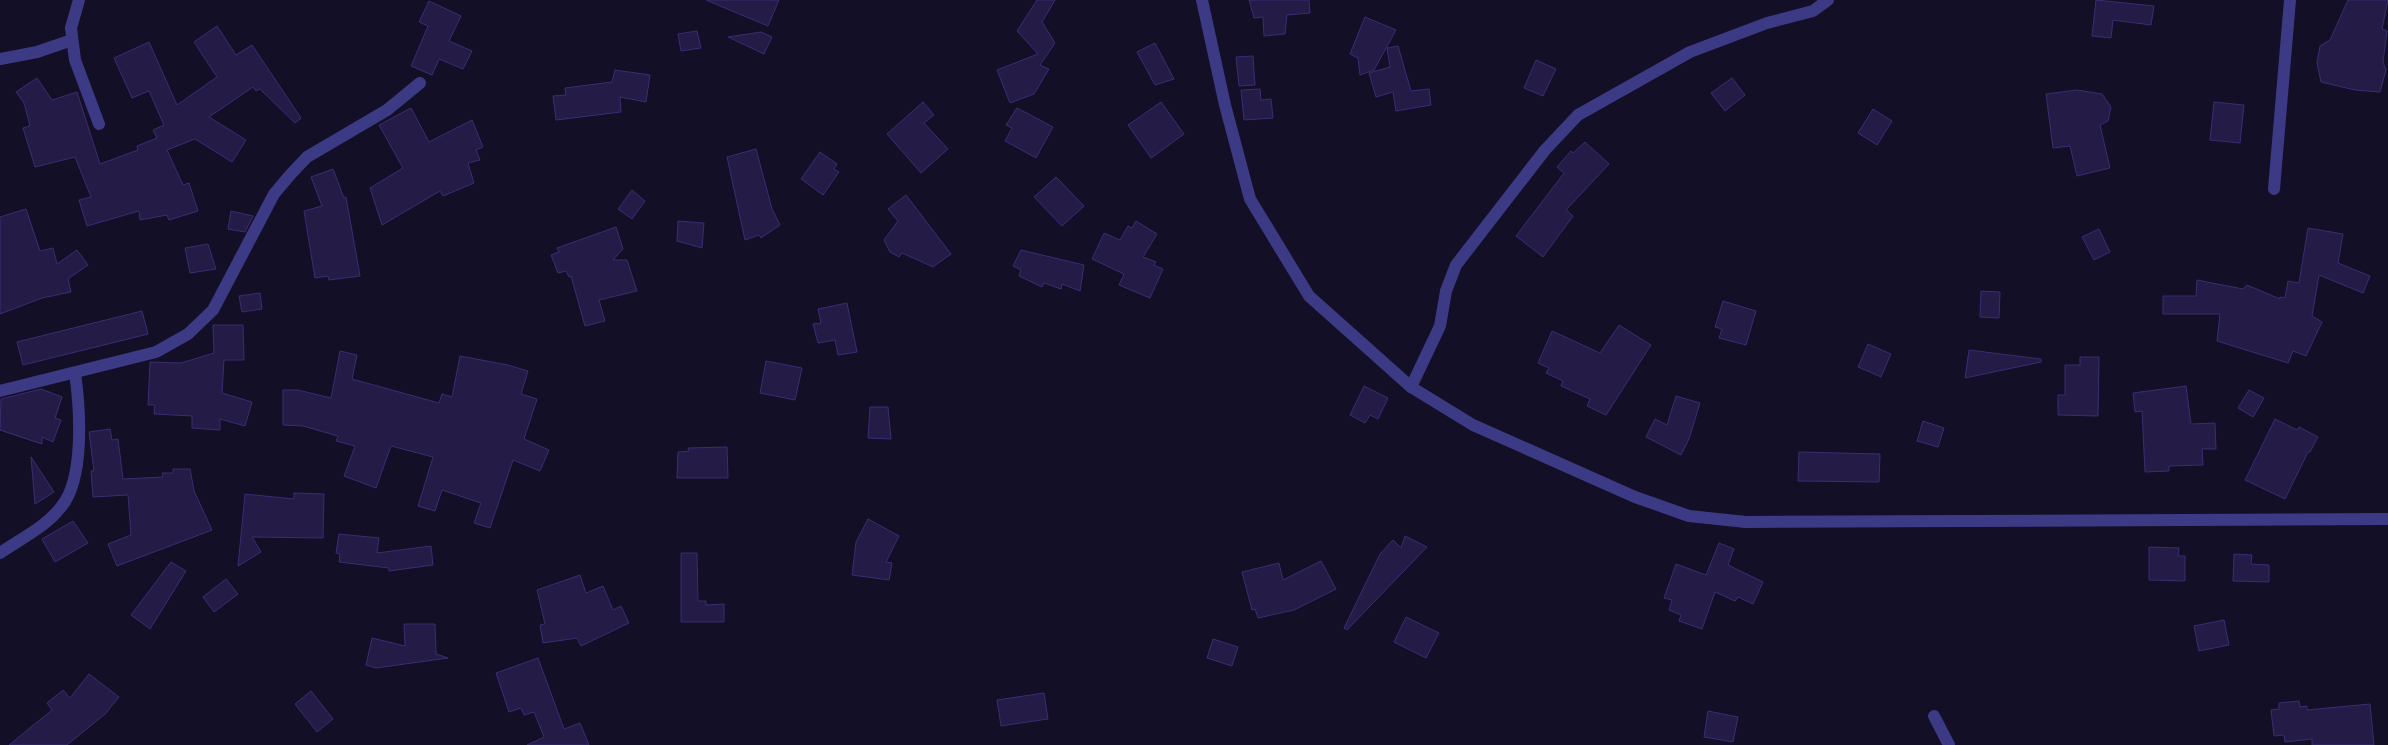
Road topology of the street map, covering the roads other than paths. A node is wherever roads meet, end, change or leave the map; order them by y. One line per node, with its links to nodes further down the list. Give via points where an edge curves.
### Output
1 (79, 0): 5 (street, via 71,28)
2 (1202, 0): 11 (street, via 1250,199 1309,296)
3 (1828, 0): 11 (street, via 1813,11 1766,23 1690,52 1578,115 1545,150 1456,265 1446,292 1440,326)
4 (2290, 0): 9 (street)
5 (72, 40): 6 (street, via 37,52); 8 (street, via 75,60)
6 (0, 59)
7 (420, 83): 10 (street, via 387,110 307,157 290,175 274,194 213,310 188,334 156,352)
8 (100, 124)
9 (2274, 189)
10 (75, 373): 12 (street); 14 (street, via 80,408 71,494 61,509)
11 (1411, 387): 13 (street, via 1473,425 1513,444 1689,516 1746,522)
12 (0, 392)
13 (2388, 519)
14 (0, 554)
15 (1934, 716): 16 (street)
16 (1949, 745)

